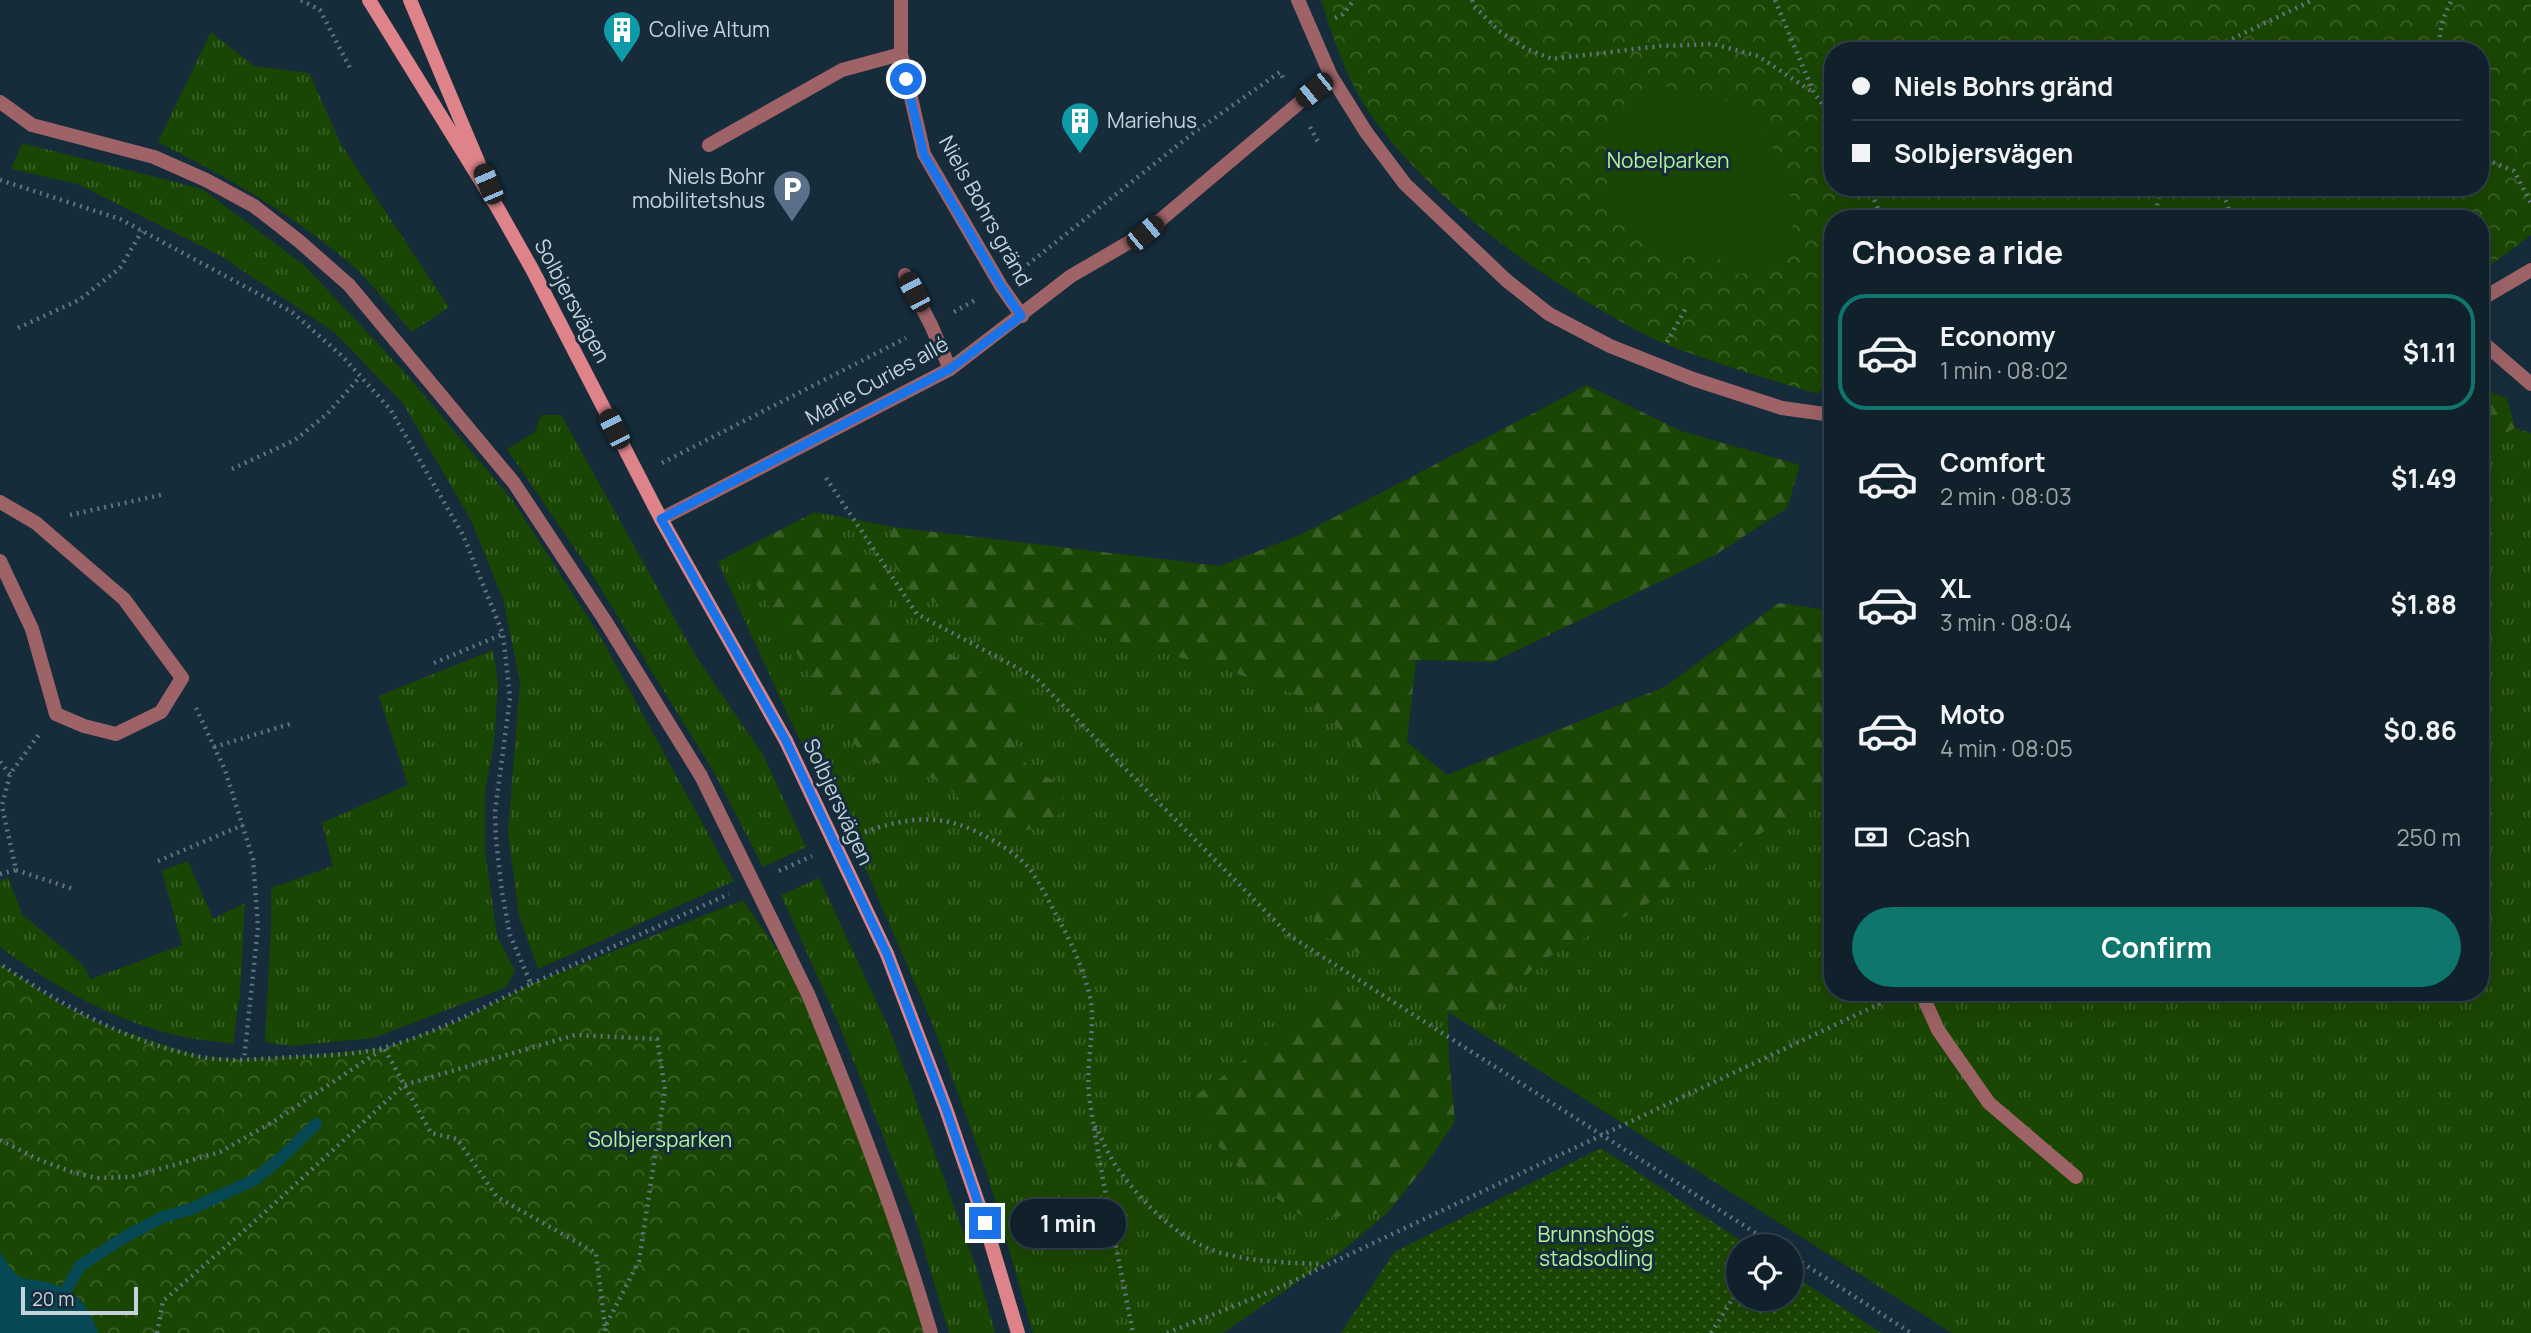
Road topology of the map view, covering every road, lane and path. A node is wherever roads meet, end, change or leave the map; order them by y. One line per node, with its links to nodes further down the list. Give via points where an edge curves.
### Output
1 (301, 0): 13 (path, via 320,10)
2 (369, 0): 22 (main road, Solbjersvägen)
3 (411, 0): 22 (main road, Solbjersvägen)
4 (901, 0): 12 (street, Niels Bohrs gränd)
5 (1298, 0): 14 (street)
6 (1472, 0): 15 (path, via 1499,31 1552,59 1713,44 1758,56)
7 (1775, 0): 15 (path)
8 (2313, 0): 10 (path)
9 (2452, 0): 11 (path)
10 (2226, 42)
11 (2439, 42)
12 (901, 54): 18 (street, via 842,70); 28 (street, Niels Bohrs gränd, via 924,155)
13 (351, 70)
14 (1331, 76): 28 (street, Marie Curies allé, via 1145,233 1071,276); 31 (street, via 1405,184 1506,280 1549,314)
15 (1814, 93): 17 (path)
16 (0, 102): 77 (street, bridge, via 32,124 154,157 254,206 349,285 514,483 701,776 808,994 853,1104)
17 (1824, 106)
18 (709, 145)
19 (2489, 161): 21 (path, via 2514,171)
20 (0, 180): 23 (path, via 120,219)
21 (2531, 203)
22 (497, 207): 40 (main road, Solbjersvägen)
23 (142, 231): 29 (path, via 120,268 79,300); 33 (path, via 292,312)
24 (2531, 270): 26 (street)
25 (905, 275): 32 (street)
26 (2489, 295)
27 (1687, 306): 31 (path)
28 (1021, 316): 32 (street, Marie Curies allé)
29 (18, 328)
30 (2489, 348): 34 (street)
31 (1654, 364): 35 (street, via 1782,408)
32 (950, 369): 40 (street, Marie Curies allé)
33 (360, 377): 36 (path, via 327,414 295,440); 43 (path, via 390,409 463,535)
34 (2531, 384)
35 (1824, 414)
36 (232, 469)
37 (826, 478): 68 (path, via 917,614 1036,678 1290,936)
38 (165, 494): 41 (path)
39 (0, 502): 41 (street)
40 (661, 519): 78 (main road, Solbjersvägen, bridge, via 786,741 887,954 946,1109)
41 (36, 523): 45 (street, via 124,599)
42 (0, 561): 46 (street, via 32,629)
43 (503, 634): 44 (path); 61 (path, via 510,698 495,812 496,840 510,935)
44 (434, 663)
45 (182, 678): 46 (street, via 162,712 116,734); 48 (path)
46 (56, 714): 50 (path)
47 (290, 724): 48 (path)
48 (214, 747): 51 (path)
49 (0, 762): 50 (path)
50 (10, 774): 55 (path, via 2,806)
51 (243, 825): 54 (path); 65 (path, via 253,859 258,927)
52 (856, 835): 67 (path, via 919,818 953,821 977,831 1026,864 1065,932 1085,981 1091,1012 1088,1057)
53 (814, 855): 57 (path)
54 (158, 861)
55 (16, 870): 56 (path); 58 (path)
56 (0, 874)
57 (767, 877)
58 (73, 889)
59 (737, 890): 61 (path)
60 (0, 964): 65 (path, via 104,1026 201,1057)
61 (531, 984): 64 (path, via 456,1021)
62 (1925, 1001): 70 (street, via 1938,1030 1989,1103)
63 (1887, 1002): 68 (path)
64 (384, 1048): 65 (path); 66 (path); 69 (path, via 220,1152 131,1177 96,1178 72,1172)
65 (244, 1059)
66 (404, 1084): 75 (path, via 431,1133 457,1139 497,1197 596,1254); 75 (path, via 575,1035 657,1040 665,1089 639,1261); 76 (path, via 163,1301)
67 (1093, 1122): 73 (path, via 1119,1172 1182,1234 1223,1254); 79 (path)
68 (1602, 1135): 71 (path); 73 (path)
69 (0, 1140)
70 (2076, 1177)
71 (1757, 1234)
72 (1803, 1263): 82 (path)
73 (1324, 1265): 80 (path)
74 (1726, 1309): 81 (path)
75 (605, 1330)
76 (157, 1333)
77 (931, 1333)
78 (1018, 1333)
79 (1133, 1333)
80 (1167, 1333)
81 (1711, 1333)
82 (1911, 1333)

